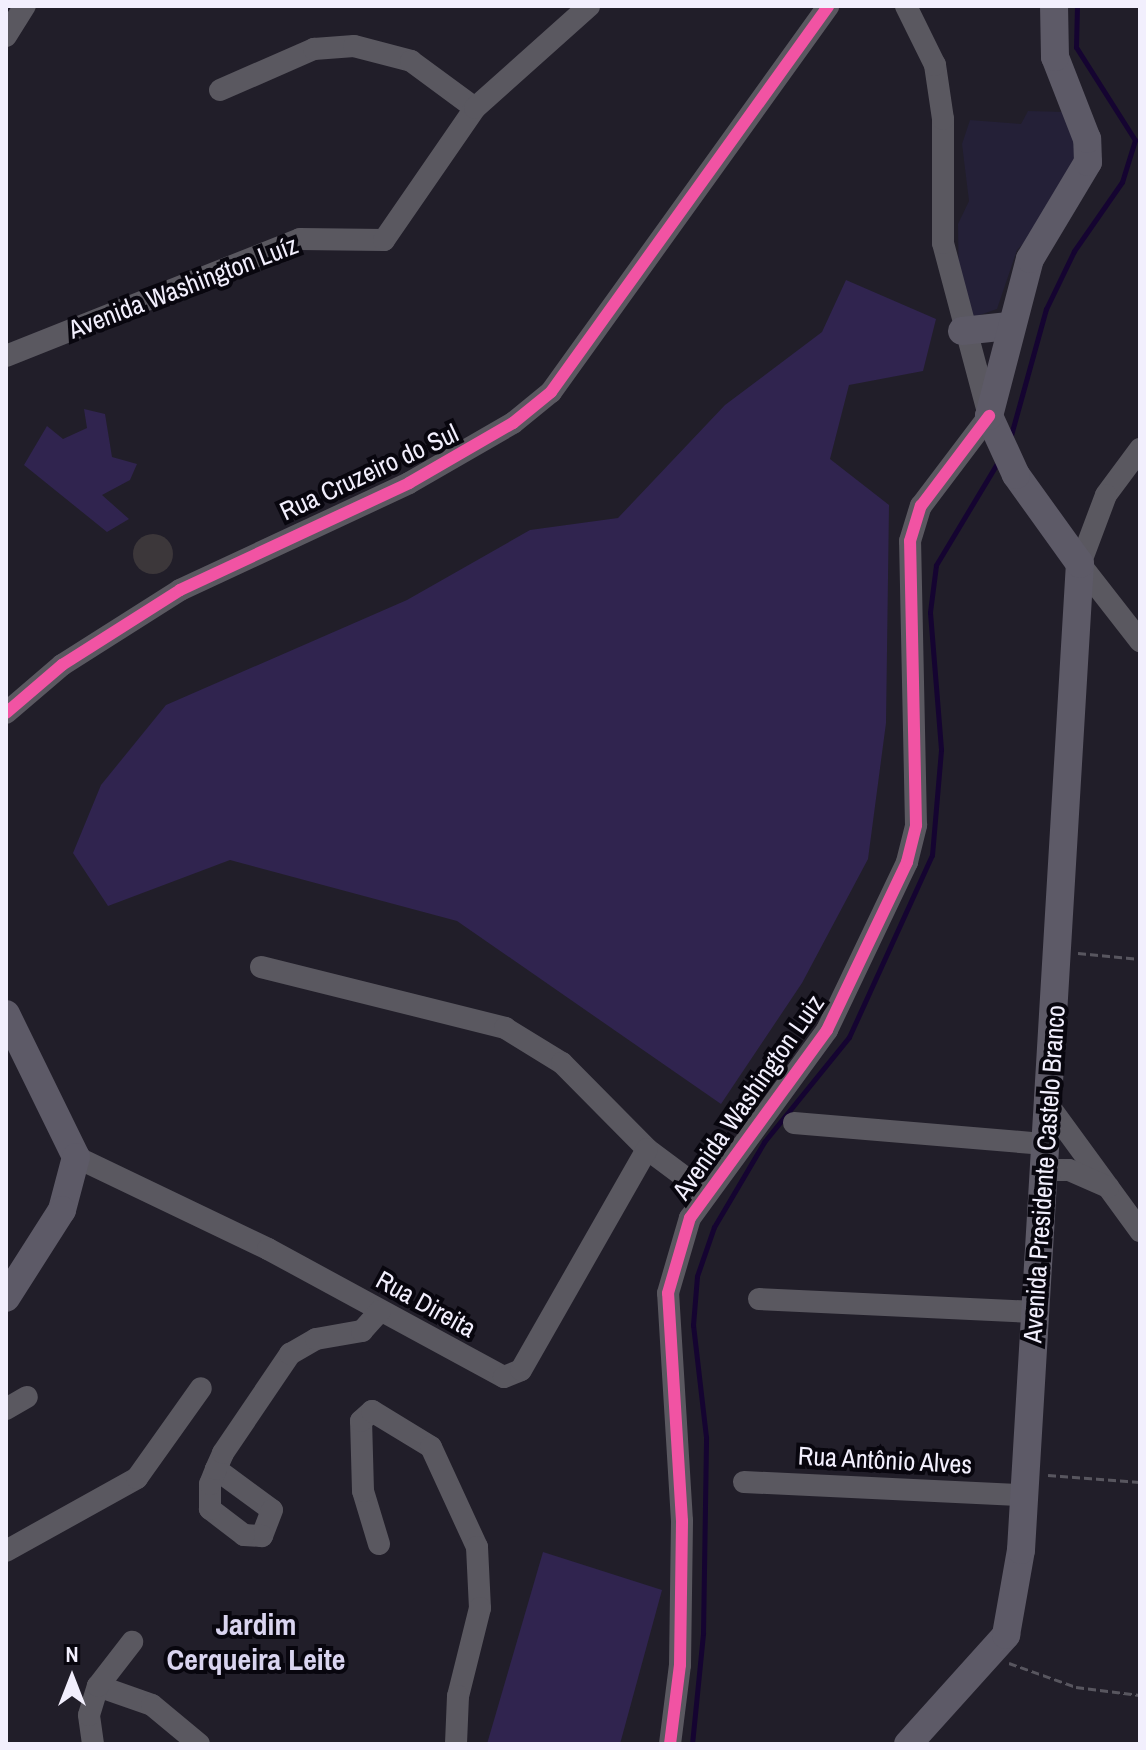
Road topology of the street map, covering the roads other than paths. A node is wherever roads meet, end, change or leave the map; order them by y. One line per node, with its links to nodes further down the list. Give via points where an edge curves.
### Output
1 (25, 6): 6 (street)
2 (589, 6): 8 (street, Avenida Washington Luíz)
3 (828, 6): 16 (street, Rua Cruzeiro do Sul, via 551,392 513,423 409,483 180,590 62,665)
4 (906, 6): 10 (street, via 935,65 943,119 943,243)
5 (1054, 6): 9 (main road, via 1055,57 1087,139 1088,162 1083,181 1030,259)
6 (6, 36)
7 (220, 90): 8 (street, via 314,49 354,46 411,61)
8 (475, 108): 11 (street, Avenida Washington Luíz, via 384,240 300,239)
9 (1009, 326): 10 (main road); 12 (main road)
10 (962, 331): 12 (street)
11 (6, 356)
12 (989, 416): 14 (main road, via 1016,475); 25 (street, Avenida Washington Luiz, via 921,506 910,541 916,825 907,862 827,1030)
13 (1140, 449): 14 (street, Avenida Presidente Castelo Branco, via 1106,495)
14 (1080, 564): 15 (street); 19 (main road, Avenida Presidente Castelo Branco, via 1073,594)
15 (1140, 641)
16 (6, 713)
17 (261, 967): 21 (street, via 505,1028 562,1063)
18 (10, 1029): 22 (main road)
19 (1049, 1106): 23 (main road, Avenida Presidente Castelo Branco); 24 (street)
20 (794, 1123): 23 (street)
21 (647, 1149): 25 (street); 29 (street, Rua Direita, via 512,1376 494,1374)
22 (76, 1157): 27 (main road, via 62,1210); 29 (street, Rua Direita)
23 (1044, 1157): 24 (street); 30 (main road, Avenida Presidente Castelo Branco)
24 (1109, 1187): 26 (street)
25 (706, 1193): 44 (street, Avenida Washington Luiz, via 690,1218 668,1293 682,1521 680,1665)
26 (1140, 1231)
27 (6, 1298)
28 (759, 1299): 30 (street)
29 (380, 1311): 34 (street, via 362,1331 316,1339 290,1354)
30 (1034, 1312): 36 (main road, Avenida Presidente Castelo Branco)
31 (201, 1388): 38 (street, via 137,1478)
32 (27, 1397): 33 (street)
33 (6, 1409)
34 (213, 1476): 34 (street, via 272,1510 262,1536 244,1535 210,1509)
35 (744, 1482): 36 (street, Rua Antônio Alves)
36 (1024, 1484): 45 (main road, Avenida Presidente Castelo Branco, via 1015,1613 990,1657)
37 (379, 1544): 43 (street, via 363,1491 361,1421 372,1411 431,1447 477,1547 480,1608 458,1696)
38 (6, 1551)
39 (132, 1642): 40 (street)
40 (98, 1686): 41 (street, via 89,1715); 42 (street, via 152,1705)
41 (93, 1744)
42 (199, 1744)
43 (456, 1744)
44 (670, 1744)
45 (908, 1744)

